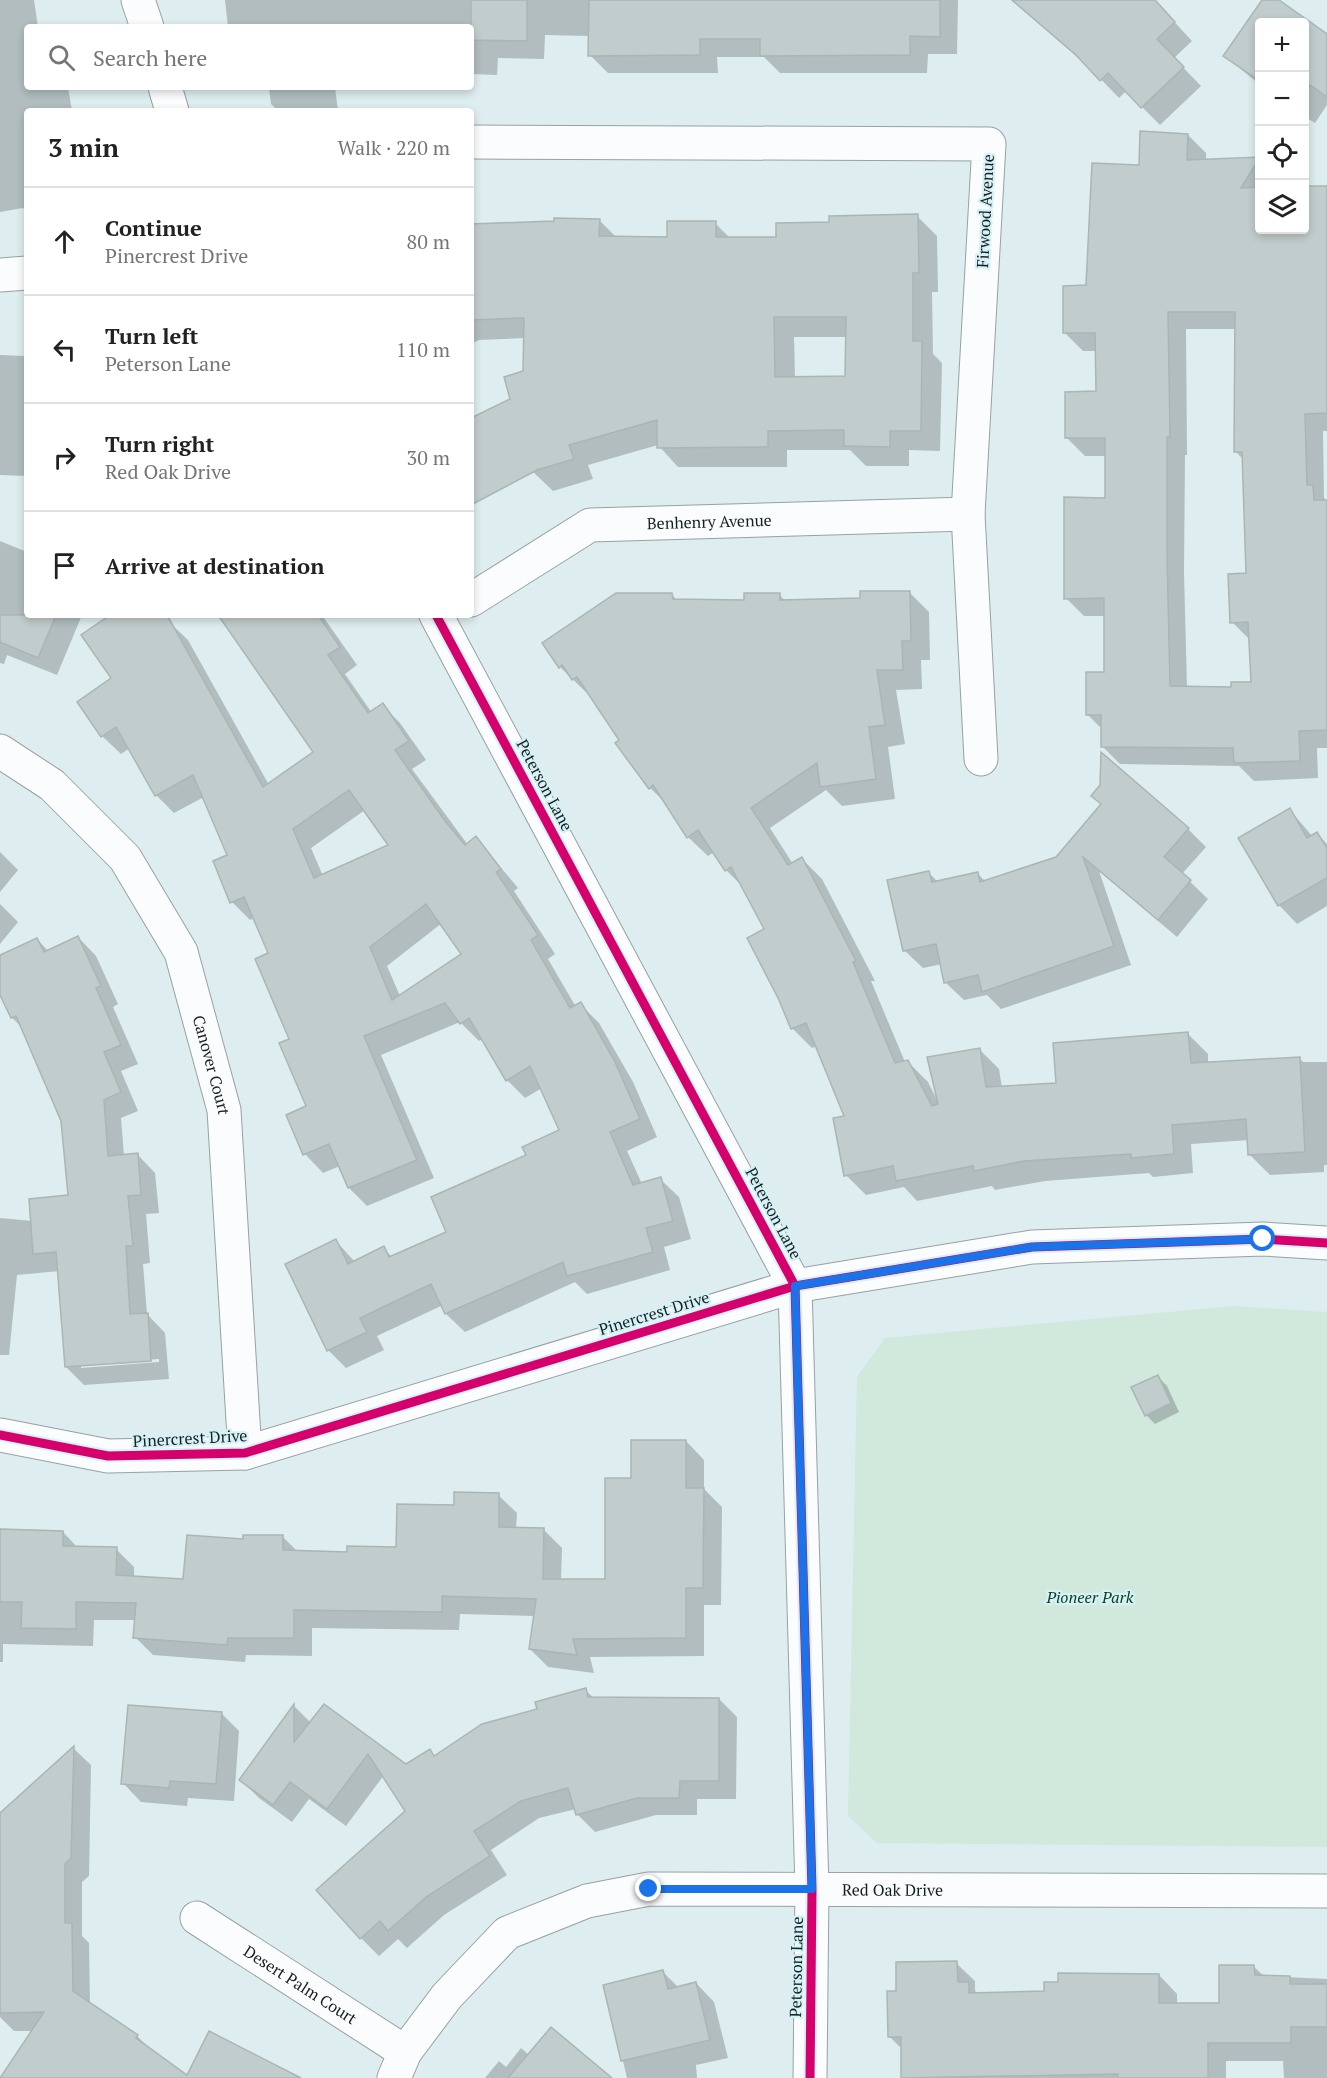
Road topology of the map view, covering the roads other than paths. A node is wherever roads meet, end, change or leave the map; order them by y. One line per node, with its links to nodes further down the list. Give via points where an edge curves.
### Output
1 (138, 0): 2 (street)
2 (146, 24)
3 (166, 90): 4 (street)
4 (171, 108)
5 (474, 142): 8 (street, Firwood Avenue, via 989,144)
6 (24, 273): 7 (street)
7 (0, 275)
8 (968, 514): 9 (street, Benhenry Avenue, via 590,525); 12 (street, Firwood Avenue)
9 (474, 598)
10 (442, 618): 14 (street, Peterson Lane)
11 (0, 752): 16 (street, Canover Court, via 52,785 125,858 181,952 224,1110)
12 (981, 759)
13 (1327, 1243): 14 (street, Pinercrest Drive, via 1263,1239 1032,1247)
14 (795, 1286): 16 (street, Pinercrest Drive); 17 (street, Peterson Lane)
15 (0, 1435): 16 (street, Pinercrest Drive, via 108,1456)
16 (245, 1453)
17 (812, 1889): 18 (street, Red Oak Drive); 20 (street, Red Oak Drive, via 649,1889 587,1901 507,1933 447,1996); 21 (street, Peterson Lane)
18 (1327, 1891)
19 (197, 1918): 20 (street, Desert Palm Court)
20 (399, 2065)
21 (810, 2078)

